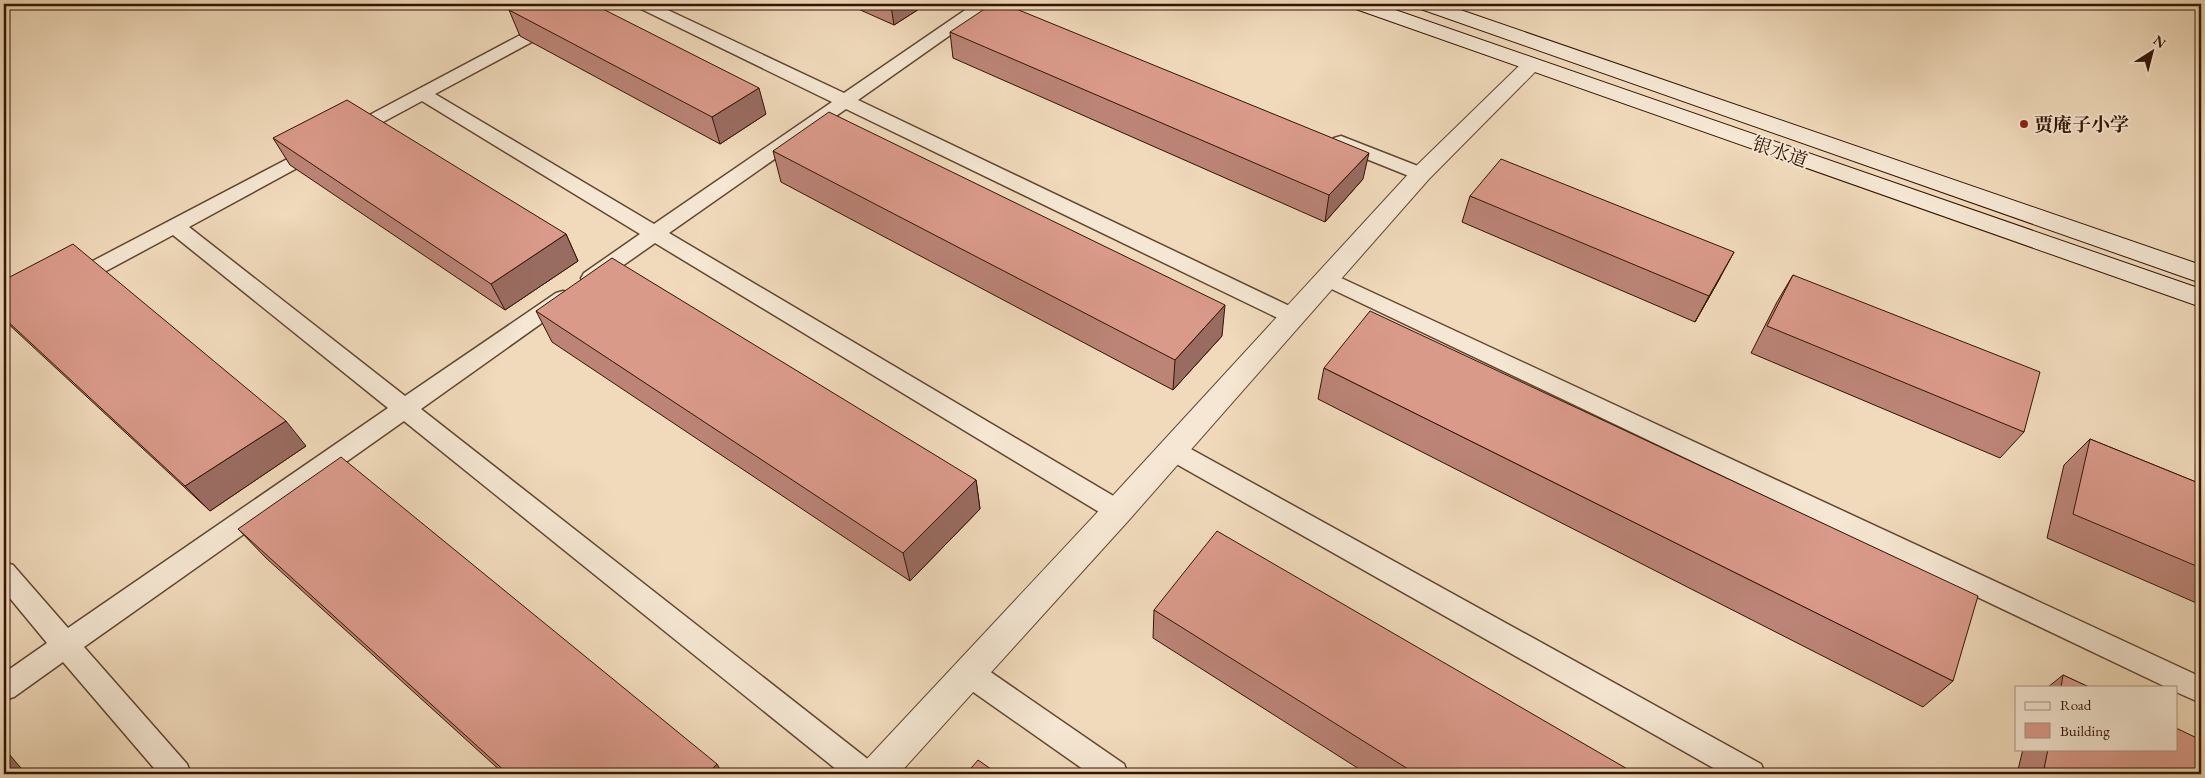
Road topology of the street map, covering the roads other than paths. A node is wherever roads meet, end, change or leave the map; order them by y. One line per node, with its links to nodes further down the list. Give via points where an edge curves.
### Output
1 (591, 4): 7 (lane)
2 (642, 4): 8 (lane)
3 (984, 4): 8 (lane)
4 (1360, 4): 6 (street, 银水道)
5 (1425, 4): 12 (street, 银水道)
6 (1531, 65): 10 (street); 15 (street, 银水道)
7 (422, 94): 11 (lane); 18 (lane)
8 (845, 101): 16 (lane); 21 (lane)
9 (1330, 137): 10 (lane)
10 (1421, 174): 13 (street)
11 (175, 226): 14 (lane); 24 (lane)
12 (2201, 274)
13 (1326, 278): 16 (street); 22 (lane)
14 (55, 290)
15 (2201, 298)
16 (1292, 316): 17 (street)
17 (1172, 450): 18 (street); 27 (lane)
18 (1118, 511): 20 (street)
19 (4, 573): 23 (lane)
20 (969, 673): 25 (street); 26 (lane)
21 (4, 688)
22 (2201, 690)
23 (176, 774)
24 (864, 774)
25 (876, 774)
26 (1114, 774)
27 (1751, 774)

